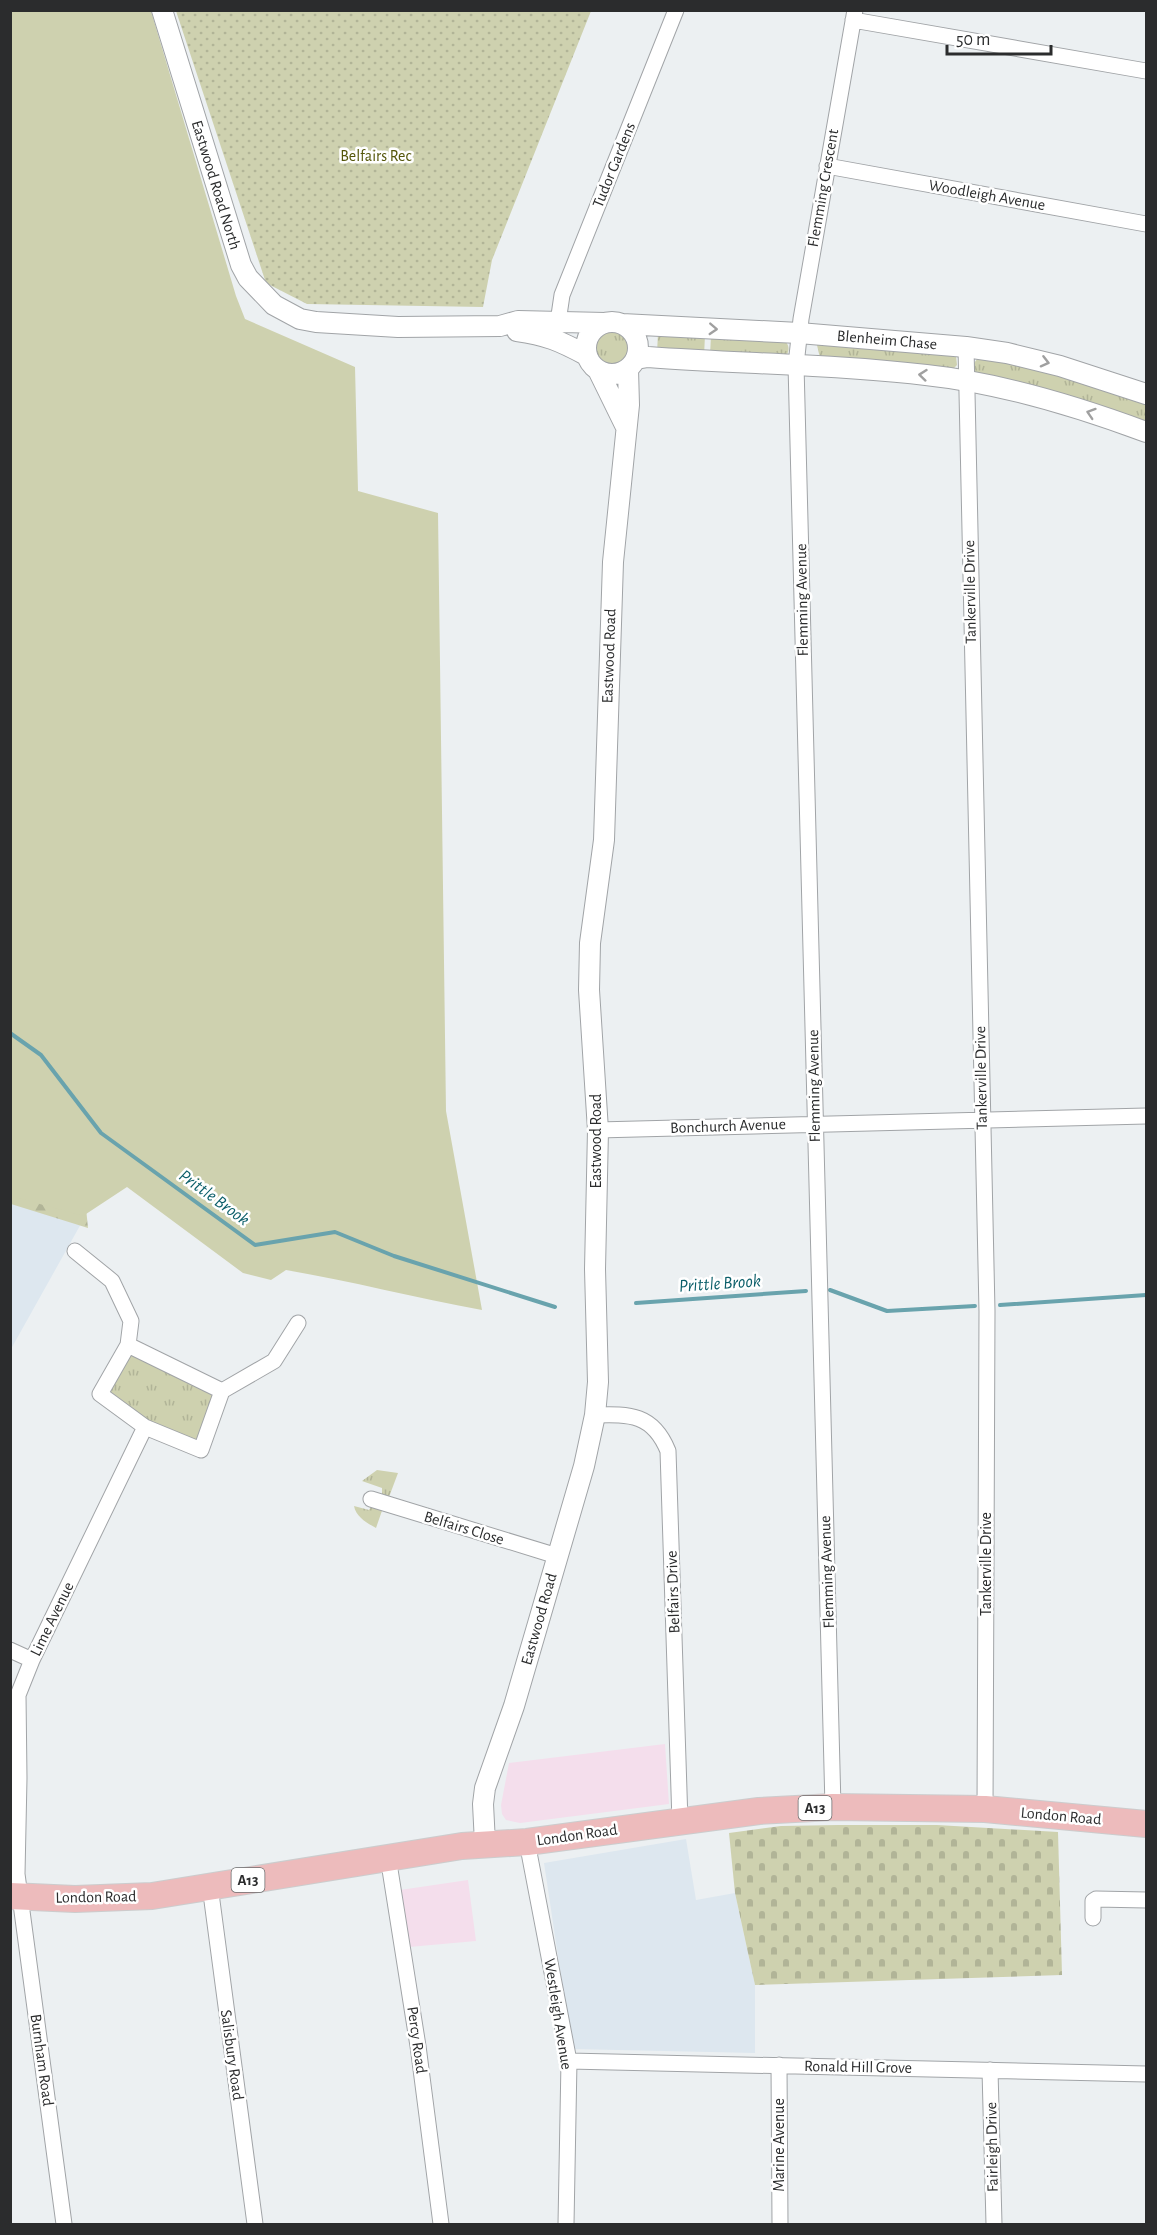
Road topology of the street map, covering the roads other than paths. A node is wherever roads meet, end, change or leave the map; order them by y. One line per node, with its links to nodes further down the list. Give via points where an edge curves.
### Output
1 (162, 10): 9 (street, Eastwood Road North, via 241,265 274,305 300,319 316,322 398,327)
2 (676, 10): 7 (street, Tudor Gardens, via 562,295)
3 (854, 15): 4 (street); 5 (street, Flemming Crescent)
4 (1146, 71)
5 (827, 166): 6 (street, Woodleigh Avenue); 10 (street, Flemming Crescent)
6 (1146, 224)
7 (558, 322): 8 (street); 9 (street, via 518,321)
8 (613, 323): 10 (street, Blenheim Chase, one-way to 10); 12 (street, via 591,333); 13 (street, via 629,329 637,340 639,349)
9 (500, 326): 12 (street, via 541,334)
10 (799, 333): 11 (street, Blenheim Chase); 14 (street, Flemming Crescent)
11 (966, 346): 16 (street, Tankerville Drive); 17 (street, Blenheim Chase, one-way to 17, via 1060,366)
12 (586, 355): 15 (street)
13 (632, 364): 14 (street, Blenheim Chase, via 648,357); 15 (street, via 620,374); 18 (street, Eastwood Road)
14 (796, 365): 16 (street, Blenheim Chase, one-way to 14); 22 (street, Flemming Avenue)
15 (599, 372): 18 (street)
16 (966, 381): 19 (street, Blenheim Chase, one-way to 16, via 1038,397); 21 (street, Tankerville Drive)
17 (1146, 394)
18 (625, 425): 23 (street, Eastwood Road, via 613,562 604,840 590,943 589,990)
19 (1146, 432)
20 (1146, 1116): 21 (street, Bonchurch Avenue)
21 (982, 1120): 22 (street, Bonchurch Avenue); 36 (street, Tankerville Drive, via 987,1311)
22 (815, 1124): 23 (street, Bonchurch Avenue); 35 (street, Flemming Avenue)
23 (598, 1130): 28 (street, Eastwood Road)
24 (75, 1251): 26 (street, via 111,1281 131,1321)
25 (298, 1323): 27 (street, via 274,1361)
26 (128, 1345): 27 (street); 29 (street, via 100,1394)
27 (222, 1391): 29 (street, via 201,1450)
28 (595, 1415): 31 (street, Eastwood Road); 37 (street, Belfairs Drive, via 625,1415 647,1422 668,1451)
29 (145, 1427): 33 (street, Lime Avenue)
30 (370, 1499): 31 (street, Belfairs Close)
31 (557, 1556): 40 (street, Eastwood Road, via 514,1706 485,1788)
32 (10, 1650): 33 (street)
33 (32, 1660): 34 (street, Lime Avenue)
34 (16, 1683): 43 (street, Lime Avenue, via 19,1778)
35 (833, 1807): 36 (main road, London Road / A13); 37 (main road, London Road / A13, via 759,1811)
36 (986, 1809): 38 (main road, London Road / A13)
37 (680, 1822): 39 (main road, London Road / A13)
38 (1146, 1824)
39 (527, 1842): 40 (main road, London Road / A13); 46 (street, Westleigh Avenue)
40 (485, 1843): 41 (main road, London Road / A13)
41 (388, 1857): 42 (main road, London Road / A13); 52 (street, Percy Road)
42 (210, 1886): 43 (main road, London Road / A13, via 153,1896); 51 (street, Salisbury Road)
43 (15, 1896): 50 (street, Burnham Road)
44 (1146, 1900): 45 (street, via 1096,1899)
45 (1093, 1917)
46 (569, 2061): 47 (street, Ronald Hill Grove); 53 (street, Westleigh Avenue)
47 (779, 2065): 48 (street, Ronald Hill Grove); 54 (street, Marine Avenue)
48 (990, 2070): 49 (street, Ronald Hill Grove); 55 (street, Fairleigh Drive)
49 (1146, 2074)
50 (64, 2224)
51 (255, 2224)
52 (441, 2224)
53 (566, 2224)
54 (780, 2224)
55 (994, 2224)

